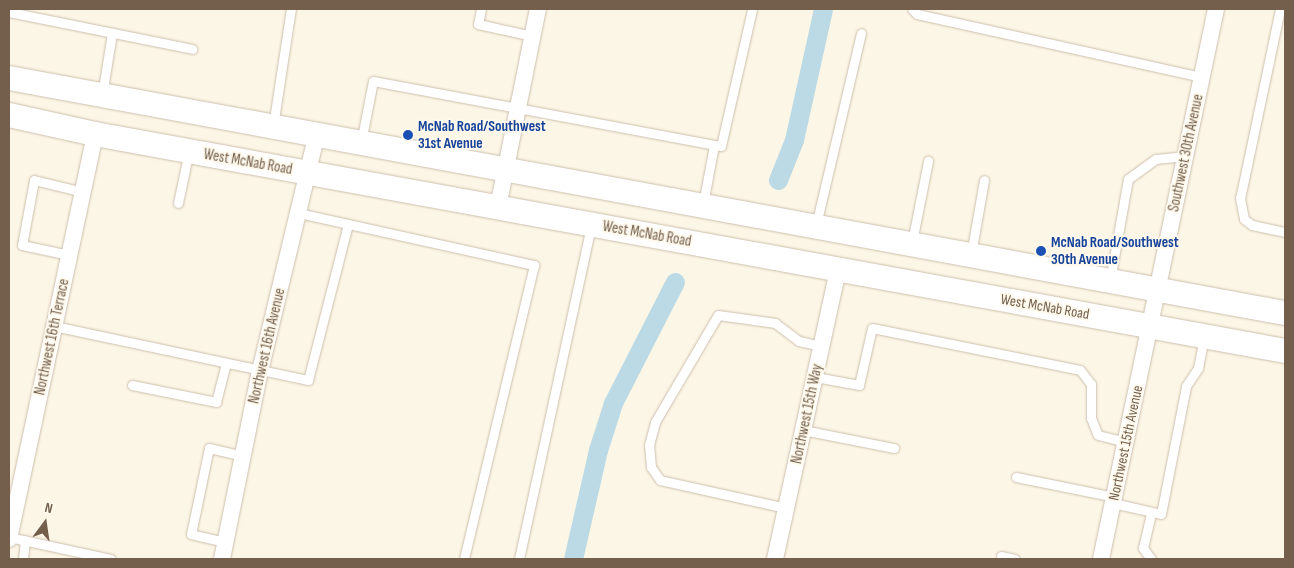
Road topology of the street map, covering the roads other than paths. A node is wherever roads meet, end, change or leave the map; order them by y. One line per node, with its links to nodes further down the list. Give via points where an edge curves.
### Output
1 (291, 9): 18 (lane)
2 (481, 9): 11 (lane, via 478,24)
3 (538, 9): 11 (street)
4 (752, 9): 22 (lane, via 721,146)
5 (912, 9): 13 (lane, via 917,14)
6 (1216, 9): 13 (street, Southwest 30th Avenue)
7 (1280, 9): 37 (lane, via 1240,198 1244,219 1252,225)
8 (9, 12): 9 (lane)
9 (112, 33): 12 (lane); 15 (lane)
10 (862, 33): 36 (lane)
11 (532, 36): 16 (street)
12 (192, 49)
13 (1202, 77): 24 (street, Southwest 30th Avenue)
14 (9, 78): 15 (main road)
15 (102, 95): 18 (main road)
16 (518, 108): 21 (lane, via 373,81); 22 (lane); 26 (street)
17 (9, 115): 19 (main road, West McNab Road)
18 (273, 126): 20 (main road)
19 (95, 134): 23 (main road, West McNab Road); 29 (street, Northwest 16th Terrace)
20 (317, 134): 21 (main road); 27 (street, Northwest 16th Avenue)
21 (361, 142): 26 (main road)
22 (714, 145): 31 (lane)
23 (190, 151): 27 (main road, West McNab Road); 30 (lane)
24 (1186, 156): 42 (lane, via 1156,159 1128,180); 43 (street, Southwest 30th Avenue)
25 (928, 161): 38 (lane)
26 (505, 168): 31 (main road); 32 (street)
27 (309, 173): 32 (main road, West McNab Road); 33 (street, Northwest 16th Avenue)
28 (984, 180): 40 (lane)
29 (83, 192): 39 (street, Northwest 16th Terrace); 39 (lane, via 34,180 22,245)
30 (178, 203)
31 (703, 204): 36 (main road)
32 (498, 207): 35 (main road, West McNab Road)
33 (299, 213): 34 (lane); 51 (street, Northwest 16th Avenue)
34 (348, 224): 51 (lane, via 308,380); 68 (lane, via 534,265)
35 (591, 224): 41 (main road, West McNab Road); 69 (lane)
36 (816, 225): 38 (main road)
37 (1285, 232)
38 (912, 243): 40 (main road)
39 (69, 254): 45 (street, Northwest 16th Terrace)
40 (971, 254): 42 (main road)
41 (838, 269): 46 (main road, West McNab Road); 48 (street, Northwest 15th Way)
42 (1110, 280): 43 (main road)
43 (1158, 289): 44 (main road); 46 (street, Southwest 30th Avenue)
44 (1285, 313)
45 (54, 326): 50 (lane); 62 (street, Northwest 16th Terrace)
46 (1152, 326): 47 (main road, West McNab Road); 55 (street, Northwest 15th Avenue)
47 (1204, 336): 49 (main road, West McNab Road); 61 (lane, via 1198,368 1186,386 1161,514)
48 (822, 346): 52 (street, Northwest 15th Way); 60 (lane, via 799,341 775,323 718,315 655,422 649,445 651,467 660,480)
49 (1285, 351)
50 (226, 363): 51 (lane); 53 (lane, via 216,402)
51 (260, 371): 57 (street, Northwest 16th Avenue)
52 (815, 377): 54 (street, Northwest 15th Way); 55 (lane, via 859,385 872,328 1080,370 1091,384 1091,418 1098,435)
53 (132, 384)
54 (803, 430): 56 (lane); 60 (street, Northwest 15th Way)
55 (1126, 442): 59 (street, Northwest 15th Avenue)
56 (894, 448)
57 (243, 456): 63 (street, Northwest 16th Avenue); 63 (lane, via 209,448 192,534)
58 (1016, 477): 59 (lane)
59 (1114, 500): 61 (lane); 72 (street, Northwest 15th Avenue)
60 (786, 508): 70 (street, Northwest 15th Way)
61 (1151, 512): 73 (lane, via 1144,548)
62 (14, 539): 65 (lane); 66 (lane)
63 (225, 542): 67 (street, Northwest 16th Avenue)
64 (1001, 556): 71 (lane)
65 (23, 559)
66 (111, 559)
67 (222, 559)
68 (464, 559)
69 (519, 559)
70 (775, 559)
71 (1015, 559)
72 (1101, 559)
73 (1151, 559)

